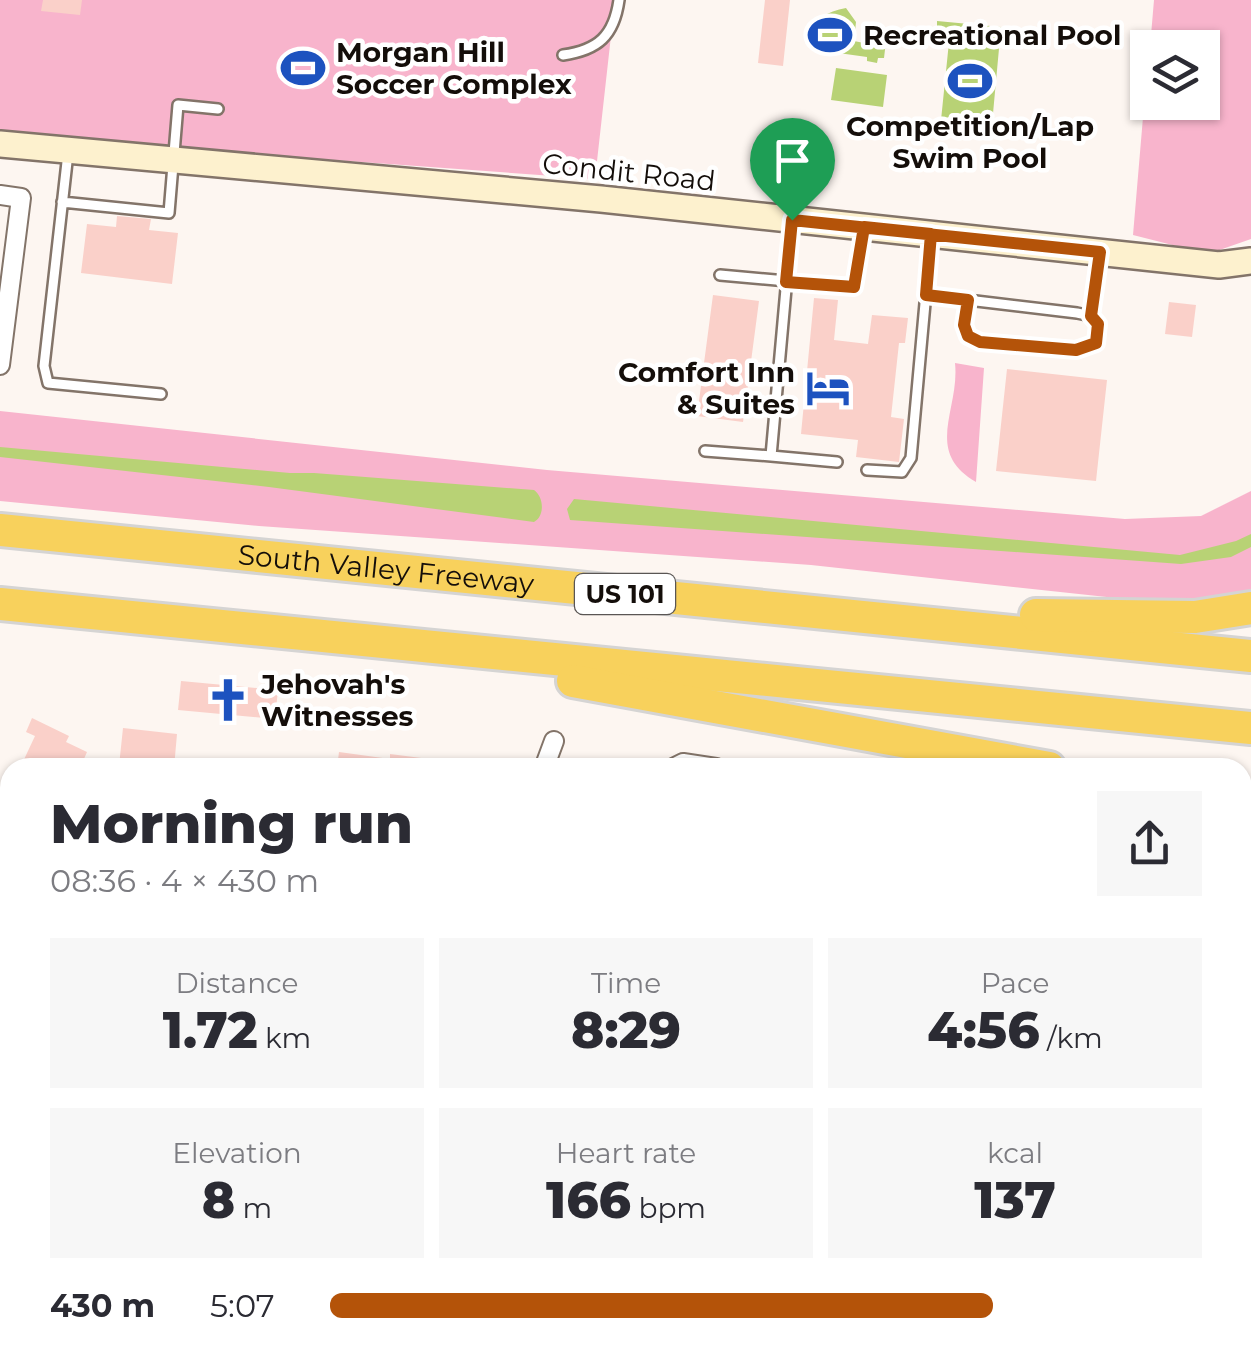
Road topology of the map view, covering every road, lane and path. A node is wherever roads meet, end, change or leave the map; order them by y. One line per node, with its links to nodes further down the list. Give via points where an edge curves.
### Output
1 (618, 0): 2 (lane, via 608,34 595,46)
2 (563, 54)
3 (218, 108): 6 (lane, via 178,105)
4 (0, 144): 5 (street, Condit Road)
5 (69, 150): 6 (street, Condit Road); 8 (lane)
6 (174, 160): 8 (lane, via 169,212); 9 (street, Condit Road)
7 (0, 195): 19 (street, via 21,198)
8 (62, 202): 20 (lane, via 44,366 48,383)
9 (792, 220): 10 (street, Condit Road); 15 (lane)
10 (864, 227): 11 (street, Condit Road); 15 (lane, via 854,287)
11 (931, 234): 12 (street, Condit Road); 16 (lane)
12 (1100, 252): 13 (street, Condit Road, via 1219,265); 18 (lane)
13 (1251, 261)
14 (720, 276): 15 (lane)
15 (786, 282): 22 (lane)
16 (926, 295): 17 (lane); 24 (lane, via 911,458 902,472)
17 (968, 300): 18 (lane); 18 (lane, via 964,325 980,342 1076,350 1096,343 1098,324)
18 (1091, 316)
19 (0, 364)
20 (160, 394)
21 (705, 451): 22 (lane)
22 (771, 456): 23 (lane)
23 (837, 462)
24 (867, 470)
25 (0, 530): 27 (highway, South Valley Freeway / US 101)
26 (0, 604): 29 (highway)
27 (764, 608): 28 (highway, via 1170,618); 30 (highway, South Valley Freeway / US 101)
28 (1251, 608)
29 (468, 651): 31 (highway); 34 (highway, via 544,676)
30 (1251, 656)
31 (1251, 728)
32 (554, 741): 33 (street)
33 (548, 758)
34 (994, 758)

